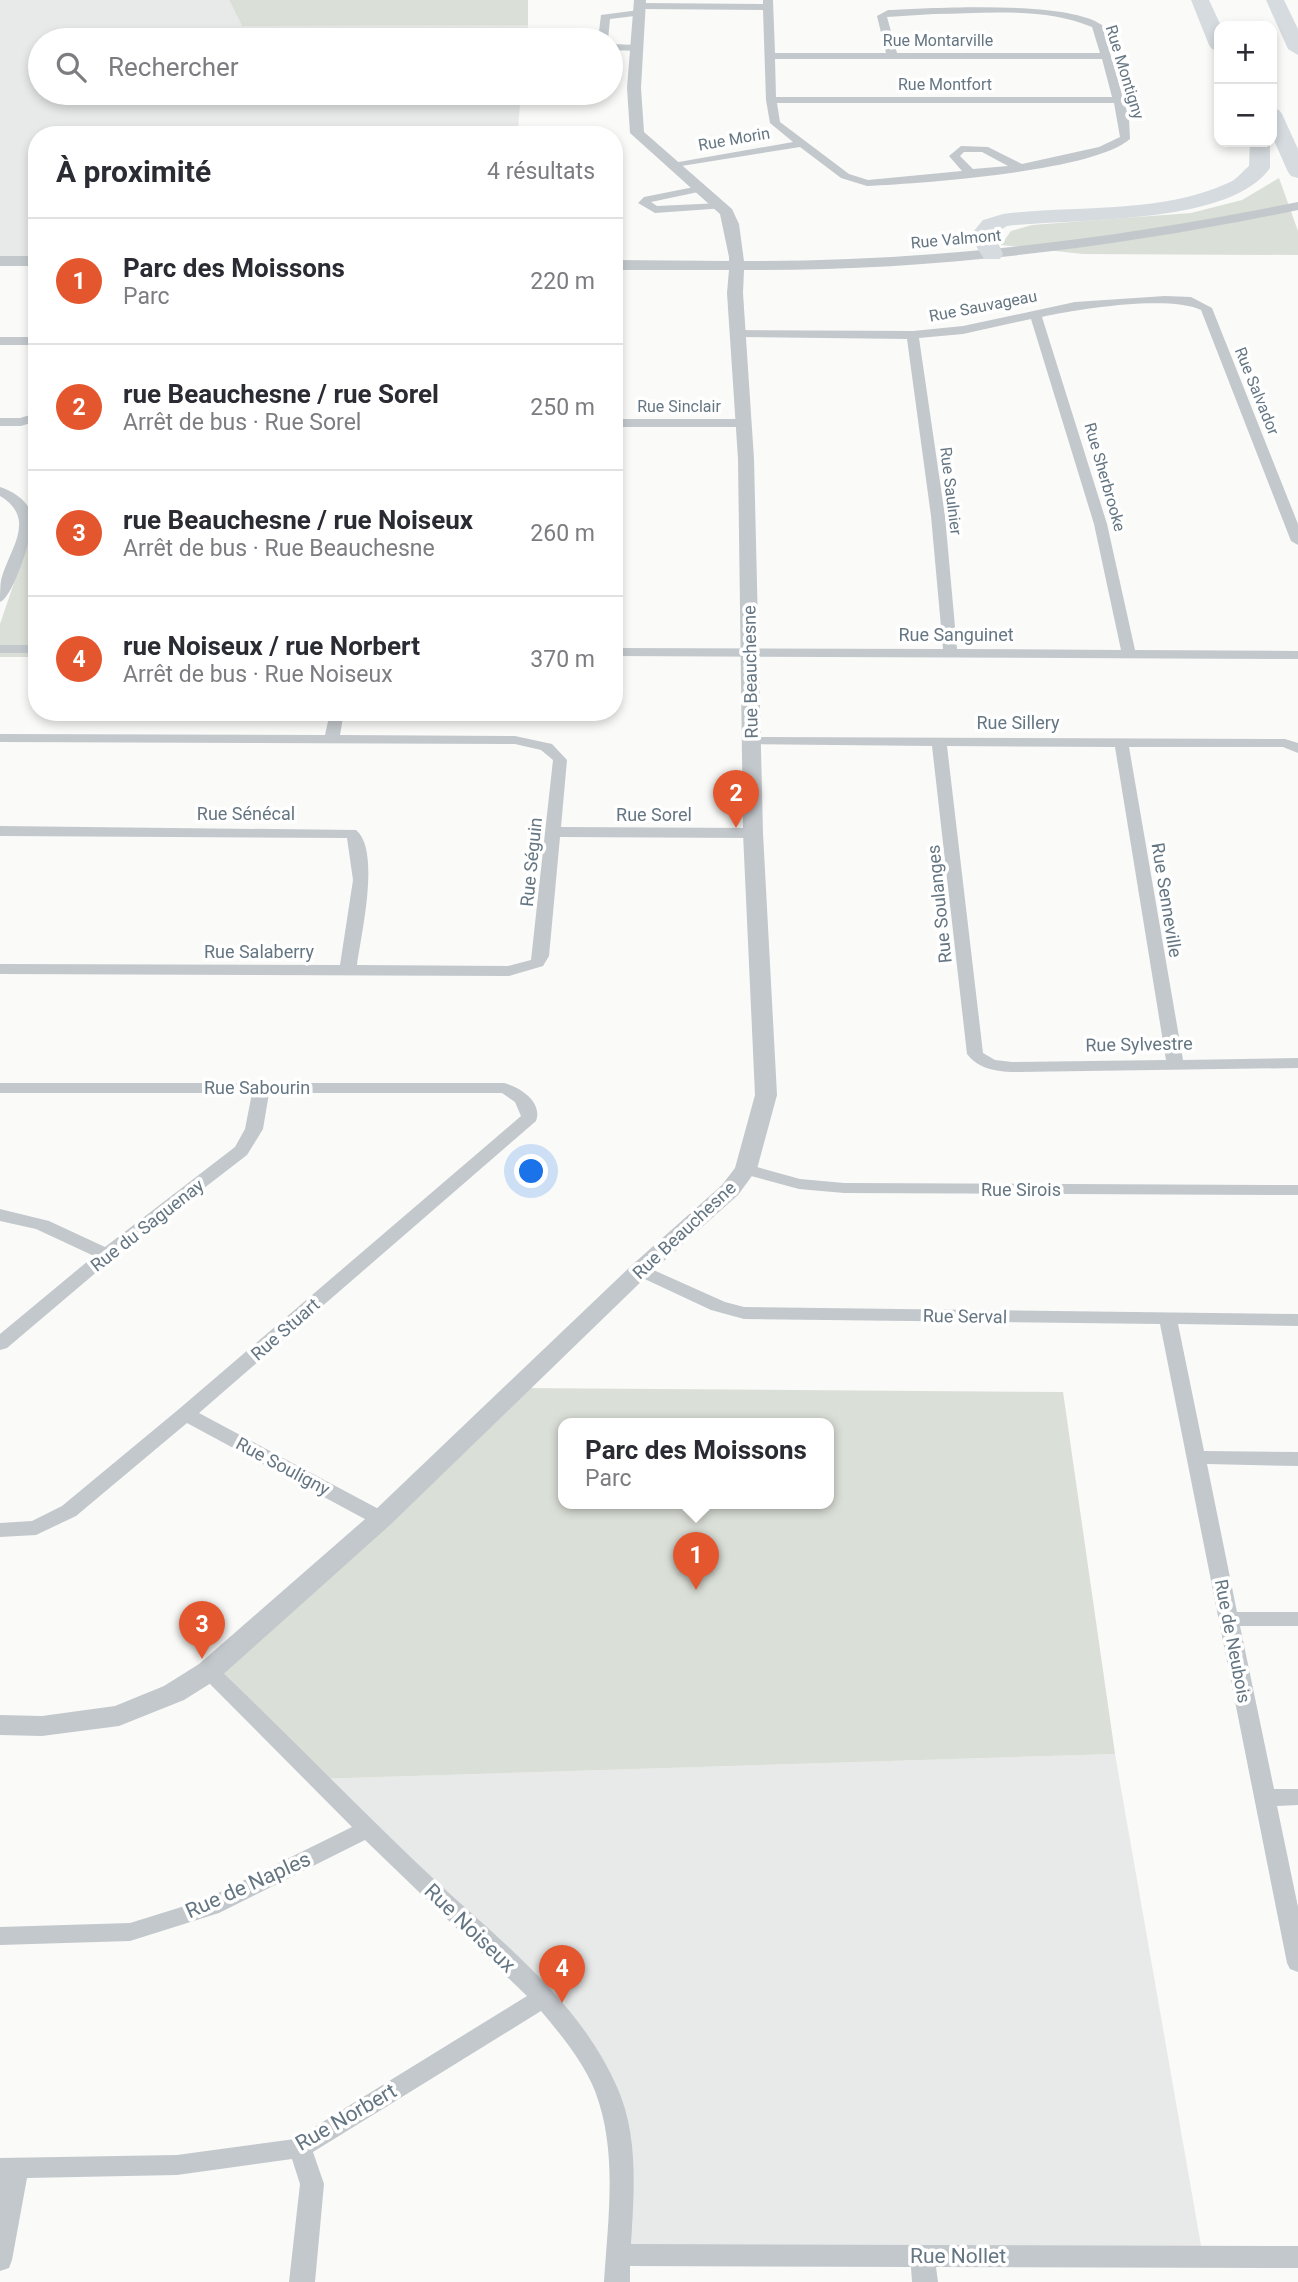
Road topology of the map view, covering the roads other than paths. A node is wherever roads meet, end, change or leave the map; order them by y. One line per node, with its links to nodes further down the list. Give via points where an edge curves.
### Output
1 (1200, 0): 6 (highway)
2 (1275, 0): 9 (highway)
3 (768, 4): 4 (street); 11 (street)
4 (640, 6): 5 (street, via 605,17); 8 (street)
5 (604, 28)
6 (1214, 33)
7 (623, 47): 8 (street)
8 (638, 48): 18 (street, via 634,88 637,133)
9 (1298, 50)
10 (892, 55): 11 (street, Rue Montarville); 12 (street, Rue Montarville); 12 (street, Rue Montigny, via 883,16 888,13 1023,12 1087,18 1097,25)
11 (771, 56): 13 (street)
12 (1105, 56): 14 (street, Rue Montigny)
13 (771, 100): 14 (street, Rue Montfort); 16 (street, via 775,124)
14 (1118, 100): 19 (street, Rue Montigny, via 1125,139 1103,149)
15 (1277, 125): 20 (highway)
16 (799, 144): 18 (street, Rue Morin); 21 (street, via 845,176 867,183)
17 (1261, 147): 25 (highway, via 1261,168 1224,193 1164,207 1007,219 984,233)
18 (673, 166): 22 (street)
19 (1021, 168): 21 (street); 21 (street, via 984,149 961,149 954,156)
20 (1298, 172)
21 (971, 174)
22 (699, 189): 23 (street); 23 (street, via 644,203 655,210)
23 (721, 206): 29 (street, Rue Beauchesne, via 733,224)
24 (1298, 206): 25 (street, Rue Valmont, via 1130,237)
25 (992, 254): 29 (street, Rue Valmont, via 866,264)
26 (0, 261): 27 (street)
27 (28, 261)
28 (623, 265): 29 (street, Rue Valmont)
29 (737, 266): 32 (street, Rue Beauchesne)
30 (1191, 301): 31 (street, Rue Sauvageau, via 1109,303); 41 (street, Rue Salvador, via 1206,308)
31 (1035, 313): 33 (street, Rue Sauvageau, via 963,330); 48 (street, Rue Sherbrooke, via 1098,508)
32 (738, 333): 33 (street, Rue Sauvageau); 39 (street, Rue Beauchesne)
33 (913, 335): 47 (street, Rue Saulnier, via 938,516)
34 (0, 341): 35 (street)
35 (28, 341)
36 (28, 420): 37 (street)
37 (0, 422)
38 (623, 423): 39 (street, Rue Sinclair)
39 (743, 423): 46 (street, Rue Beauchesne)
40 (0, 491): 42 (street, via 24,512 25,528)
41 (1298, 541)
42 (0, 598)
43 (0, 649): 44 (street)
44 (28, 649)
45 (623, 652): 46 (street, Rue Sanguinet)
46 (751, 653): 47 (street, Rue Sanguinet); 53 (street, Rue Beauchesne)
47 (950, 653): 48 (street, Rue Sanguinet)
48 (1129, 654): 49 (street, Rue Sanguinet)
49 (1298, 655)
50 (335, 721): 52 (street)
51 (0, 738): 52 (street)
52 (332, 739): 58 (street, Rue Séguin, via 515,740 550,748 560,760)
53 (751, 741): 54 (street, Rue Sillery); 59 (street, Rue Beauchesne)
54 (939, 741): 55 (street, Rue Sillery); 63 (street, Rue Soulanges, via 975,1054)
55 (1121, 741): 56 (street, Rue Sillery); 65 (street, Rue Senneville)
56 (1292, 746)
57 (0, 831): 61 (street, Rue Sénécal, via 351,833 357,838 361,880)
58 (554, 832): 59 (street, Rue Sorel); 62 (street, Rue Séguin, via 541,956 537,963)
59 (754, 833): 69 (street, Rue Beauchesne, via 766,1095)
60 (0, 969): 61 (street, Rue Salaberry)
61 (348, 970): 62 (street, Rue Salaberry)
62 (517, 970)
63 (981, 1061): 65 (street, Rue Sylvestre, via 1018,1067)
64 (1298, 1063): 65 (street, Rue Sylvestre)
65 (1175, 1065)
66 (261, 1087): 67 (street, Rue Sabourin); 68 (street, Rue Sabourin); 72 (street, Rue du Saguenay, via 257,1126 241,1151)
67 (0, 1088)
68 (514, 1091): 77 (street, Rue Stuart, via 524,1100 530,1117 521,1127)
69 (746, 1169): 70 (street, Rue Sirois, via 799,1184 844,1188); 73 (street, Rue Beauchesne, via 730,1190)
70 (1298, 1190)
71 (0, 1215): 72 (street, via 40,1222)
72 (106, 1255): 76 (street, Rue du Saguenay)
73 (640, 1270): 74 (street, Rue Serval, via 744,1313); 80 (street, Rue Beauchesne)
74 (1168, 1319): 75 (street, Rue Serval); 78 (street, Rue de Neubois)
75 (1298, 1320)
76 (0, 1344)
77 (186, 1414): 80 (street, Rue Souligny); 81 (street, Rue Stuart, via 59,1518 36,1528)
78 (1196, 1457): 79 (street); 82 (street, Rue de Neubois)
79 (1298, 1459)
80 (381, 1519): 84 (street, Rue Beauchesne)
81 (0, 1530)
82 (1229, 1619): 83 (street); 87 (street, Rue de Neubois)
83 (1298, 1619)
84 (209, 1671): 85 (street, Rue Beauchesne, via 174,1693 119,1716 42,1726); 88 (street, Rue Noiseux)
85 (0, 1725)
86 (1298, 1797): 87 (street)
87 (1264, 1798): 90 (street, Rue de Neubois)
88 (367, 1829): 89 (street, Rue de Naples, via 211,1907 130,1932); 91 (street, Rue Noiseux)
89 (0, 1936)
90 (1298, 1963)
91 (543, 1998): 92 (street, Rue Norbert); 94 (street, Rue Noiseux, via 582,2047 607,2090 619,2152)
92 (300, 2148): 93 (street, Rue Norbert, via 177,2165); 98 (street, via 312,2184)
93 (8, 2168): 97 (street)
94 (618, 2255): 95 (street, Rue Nollet); 99 (street, Rue Noiseux)
95 (923, 2256): 96 (street, Rue Nollet); 100 (street)
96 (1298, 2257)
97 (0, 2260)
98 (302, 2282)
99 (617, 2282)
100 (925, 2282)

